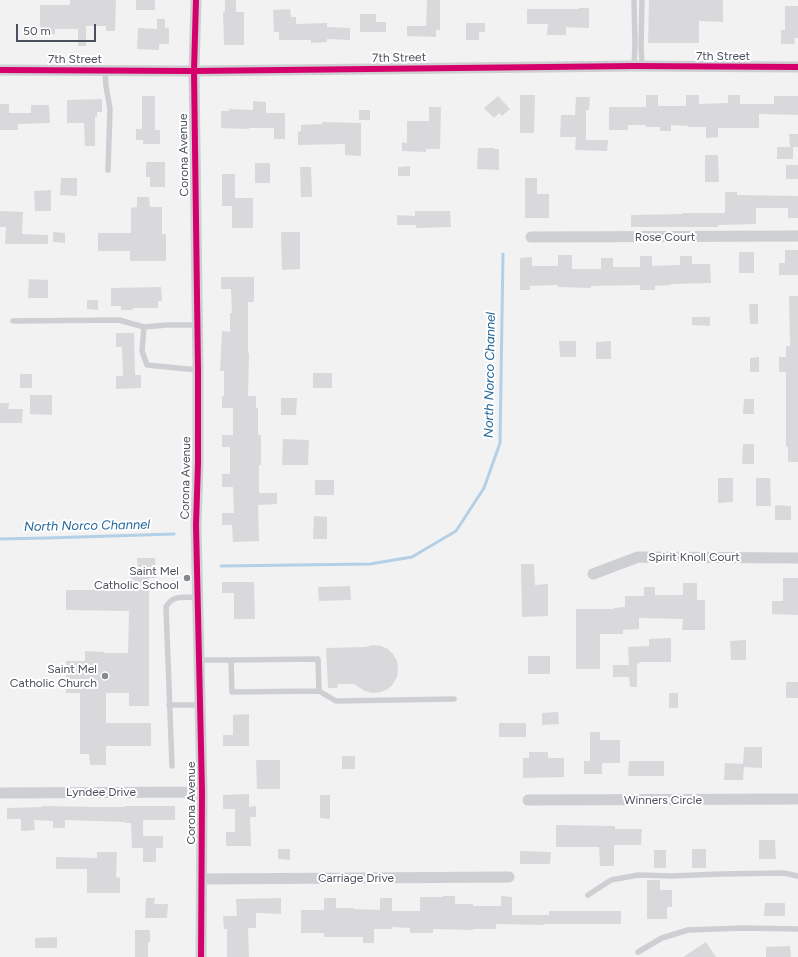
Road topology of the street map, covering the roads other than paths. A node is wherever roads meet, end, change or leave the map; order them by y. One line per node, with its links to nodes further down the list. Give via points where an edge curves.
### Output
1 (196, 0): 8 (street, Corona Avenue)
2 (634, 0): 4 (lane)
3 (642, 0): 4 (lane)
4 (638, 66): 5 (street, 7th Street); 8 (street, 7th Street)
5 (798, 67)
6 (0, 70): 7 (street, 7th Street)
7 (105, 70): 8 (street, 7th Street); 9 (lane, via 110,109)
8 (194, 71): 13 (street, Corona Avenue)
9 (108, 170)
10 (798, 236): 11 (street, Rose Court)
11 (531, 237)
12 (13, 321): 14 (lane, via 119,320)
13 (197, 325): 14 (lane); 15 (street, Corona Avenue)
14 (144, 327): 15 (lane, via 142,352 147,364)
15 (198, 370): 18 (street, Corona Avenue)
16 (798, 558): 17 (street, Spirit Knoll Court, via 638,557)
17 (593, 574)
18 (197, 597): 19 (street, Corona Avenue); 23 (lane, via 175,598 166,607)
19 (199, 660): 20 (lane); 24 (street, Corona Avenue)
20 (231, 660): 21 (lane, via 232,692); 21 (lane, via 318,659)
21 (319, 691): 22 (lane, via 336,701)
22 (454, 699)
23 (169, 705): 24 (lane); 25 (lane)
24 (200, 705): 26 (street, Corona Avenue)
25 (172, 766)
26 (202, 792): 27 (street, Lyndee Drive); 32 (street, Corona Avenue)
27 (0, 793)
28 (798, 799): 29 (street, Winners Circle)
29 (528, 800)
30 (798, 876): 33 (lane, via 638,874 611,880)
31 (509, 877): 32 (street, Carriage Drive)
32 (202, 879): 36 (street, Corona Avenue)
33 (588, 895)
34 (798, 929): 35 (lane, via 688,930 662,938)
35 (638, 952)
36 (201, 957)

